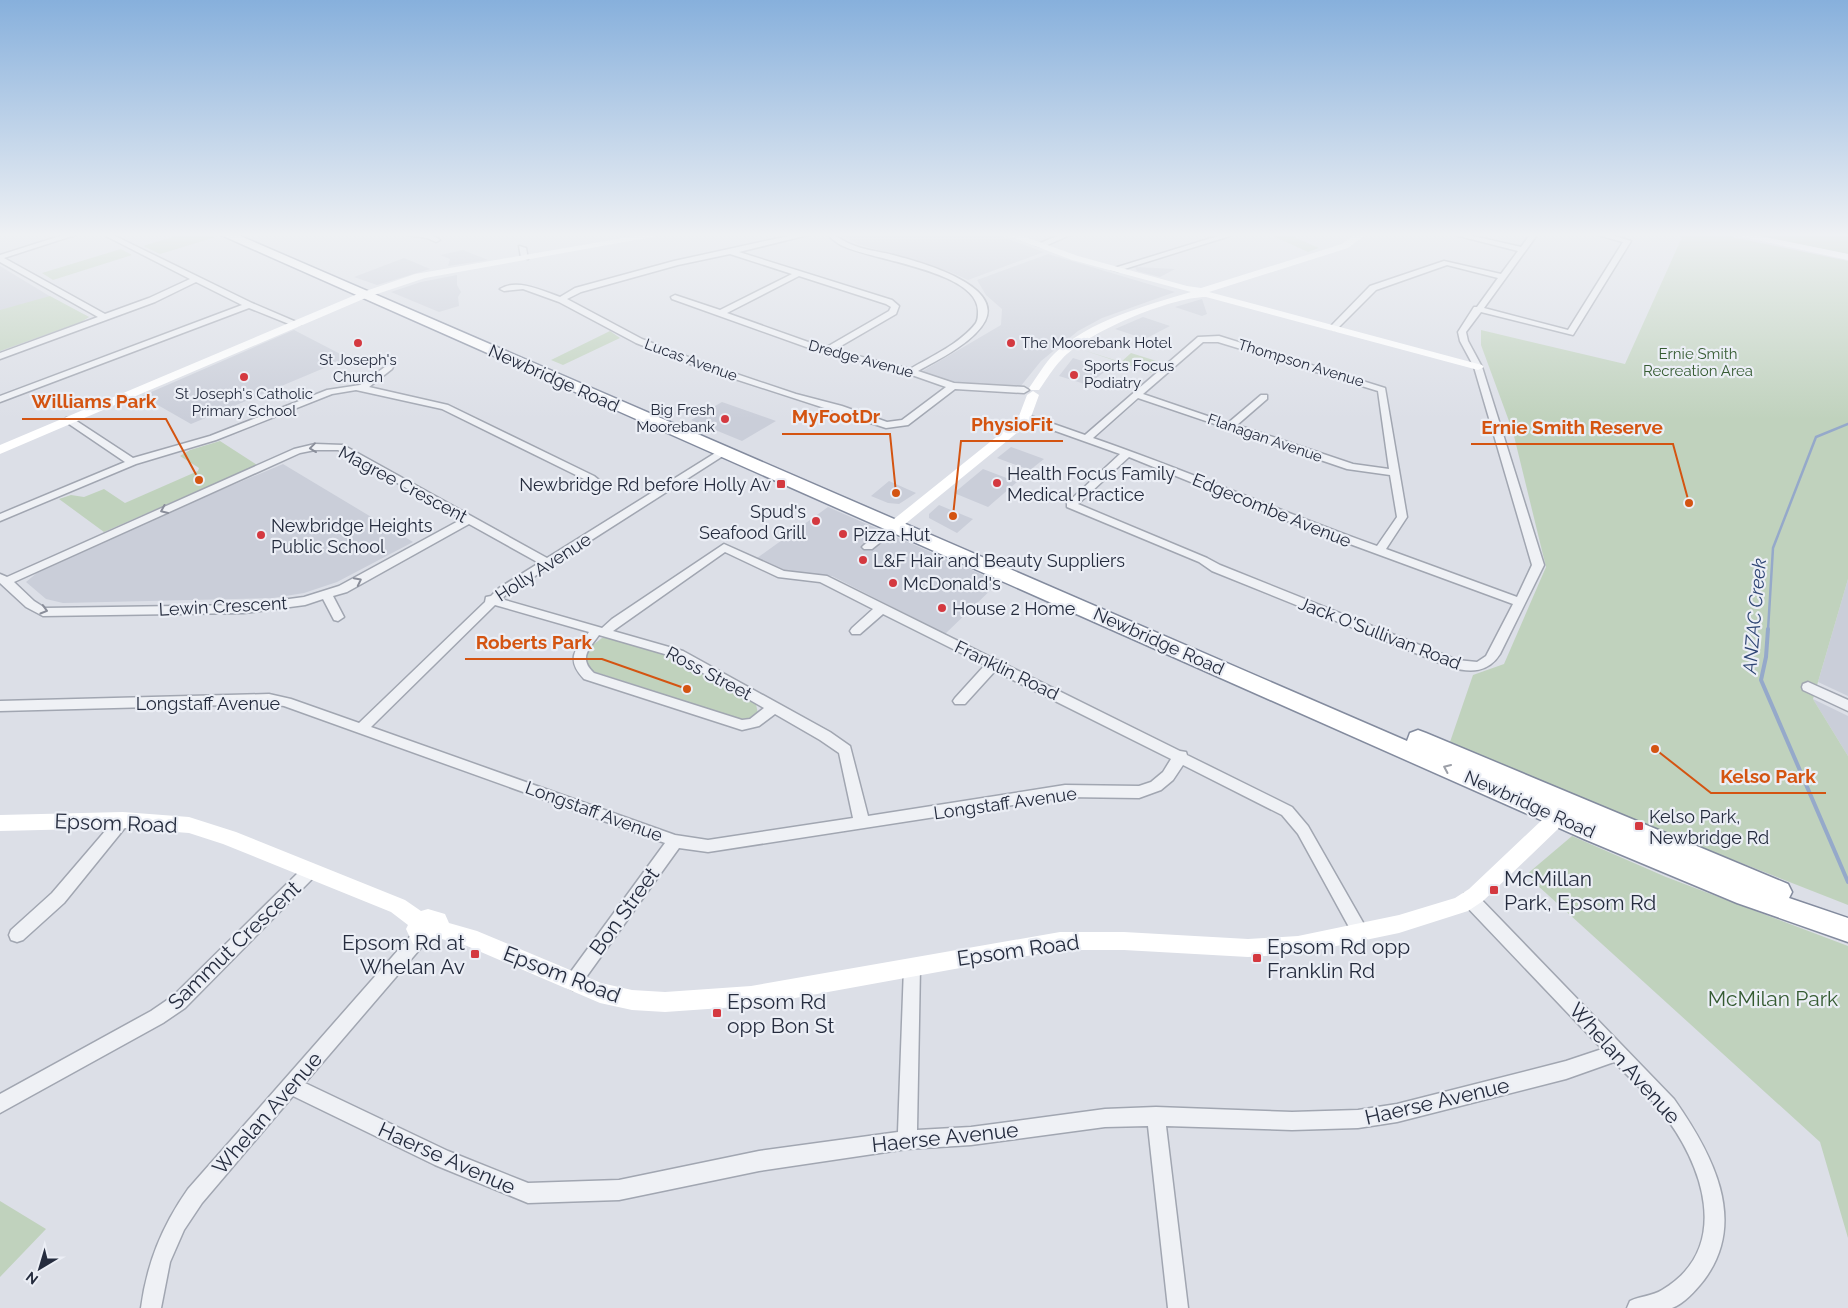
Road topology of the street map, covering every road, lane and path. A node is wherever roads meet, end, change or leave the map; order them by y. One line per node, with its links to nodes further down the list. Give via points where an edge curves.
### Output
1 (67, 296): 23 (street)
2 (160, 296): 23 (street)
3 (231, 296): 20 (street)
4 (360, 296): 24 (street)
5 (380, 296): 42 (highway, Newbridge Road)
6 (380, 296): 49 (highway, Newbridge Road)
7 (550, 296): 19 (street, Lucas Avenue)
8 (565, 296): 19 (street)
9 (754, 296): 22 (street)
10 (871, 296): 26 (street, via 896,308)
11 (979, 296): 30 (street, via 984,312 979,325)
12 (1188, 296): 18 (street)
13 (1215, 296): 25 (street)
14 (1365, 296): 25 (street)
15 (1487, 296): 21 (street, Jack O'Sullivan Road)
16 (1593, 296): 21 (street, via 1570,333)
17 (675, 297): 22 (street, Dredge Avenue)
18 (1182, 298): 33 (street, via 1120,318 1094,331 1058,356)
19 (562, 300): 31 (street, Lucas Avenue, via 638,341 894,428 909,421)
20 (249, 305): 24 (street); 36 (street)
21 (1477, 309): 29 (street, Jack O'Sullivan Road, via 1462,332)
22 (721, 313): 26 (street, Dredge Avenue)
23 (104, 317): 27 (street)
24 (292, 322): 38 (street)
25 (1333, 328): 29 (street)
26 (826, 351): 30 (street, Dredge Avenue)
27 (0, 356)
28 (389, 367): 32 (street)
29 (1478, 367): 56 (street, Jack O'Sullivan Road, via 1538,565)
30 (912, 372): 31 (street, Dredge Avenue)
31 (953, 386): 33 (street, Dredge Avenue)
32 (362, 388): 44 (street, via 330,392 213,438); 46 (street, via 445,408 590,478)
33 (1031, 391): 37 (street)
34 (1137, 394): 39 (street, Flanagan Avenue); 40 (street, Thompson Avenue); 45 (street, Thompson Avenue, via 1201,339 1211,337 1367,383 1382,390)
35 (1264, 397): 39 (street)
36 (0, 399)
37 (1025, 417): 40 (street, Edgecombe Avenue); 49 (street, via 997,444)
38 (69, 420): 41 (street); 44 (street)
39 (1230, 426): 45 (street, Flanagan Avenue, via 1351,467)
40 (1086, 439): 43 (street, Edgecombe Avenue)
41 (0, 450)
42 (723, 452): 49 (highway, Newbridge Road); 52 (street, Holly Avenue)
43 (1127, 453): 51 (street, Edgecombe Avenue, via 1286,518); 56 (street, Jack O'Sullivan Road, via 1071,505 1216,568 1454,664 1472,668 1486,664)
44 (132, 462): 47 (street)
45 (1395, 473): 51 (street, Thompson Avenue, via 1402,517)
46 (604, 488)
47 (0, 518)
48 (470, 519): 52 (street, Magree Crescent); 53 (street, Magree Crescent, one-way to 53, via 340,447 315,447 288,455); 54 (street, Lewin Crescent, one-way to 48)
49 (899, 522): 50 (street); 69 (highway, Newbridge Road)
50 (868, 547)
51 (1379, 551): 56 (street, Edgecombe Avenue)
52 (548, 563): 55 (street, Holly Avenue)
53 (2, 579): 54 (street, Lewin Crescent, one-way to 54, via 44,612 244,609)
54 (327, 596): 58 (street)
55 (490, 600): 59 (street, Ross Street); 67 (street, Holly Avenue)
56 (1520, 602)
57 (882, 608): 59 (street, Franklin Road, via 823,579 782,574 724,547); 60 (street); 61 (street, Franklin Road)
58 (338, 617)
59 (601, 631): 66 (street, Ross Street, via 679,654); 66 (street, via 579,654 578,662 589,676 742,725 754,723)
60 (856, 631)
61 (994, 664): 63 (street); 68 (street, Franklin Road)
62 (1808, 687): 65 (street)
63 (960, 701)
64 (0, 706): 67 (street, Longstaff Avenue, via 268,700 300,706)
65 (1848, 706)
66 (774, 707): 72 (street, Ross Street, via 845,750)
67 (362, 728): 73 (street, Longstaff Avenue)
68 (1181, 756): 72 (street, Longstaff Avenue, via 1168,776 1156,786 1139,792 1065,791); 78 (street, Franklin Road, via 1275,803 1297,821)
69 (1558, 808): 75 (street, Epsom Road, via 1551,824); 76 (highway, Newbridge Road, via 1746,895)
70 (123, 820): 71 (street, Epsom Road); 74 (street, Epsom Road, via 198,828); 79 (street, via 58,898)
71 (0, 823)
72 (862, 823): 73 (street, Longstaff Avenue, via 726,845)
73 (675, 841): 81 (street, Bon Street)
74 (310, 871): 77 (street, Epsom Road, via 398,906); 84 (street, Sammut Crescent, via 179,1002)
75 (1470, 899): 78 (street, Epsom Road, via 1433,916); 82 (street, Whelan Avenue)
76 (1844, 920)
77 (426, 930): 81 (street, Epsom Road, via 470,938); 83 (street, Whelan Avenue)
78 (1361, 932): 80 (street, Epsom Road, via 1298,945 1263,948 1060,941)
79 (17, 935)
80 (912, 967): 81 (street, Epsom Road, via 751,996 700,1001 665,1002 617,997); 86 (street)
81 (573, 982)
82 (1617, 1052): 85 (street, Haerse Avenue, via 1566,1070 1396,1113 1358,1119 1292,1121); 89 (street, Whelan Avenue, via 1668,1105 1686,1130 1712,1190 1715,1216 1713,1240 1696,1275 1665,1300)
83 (291, 1086): 86 (street, Haerse Avenue, via 442,1158 528,1193 619,1190 759,1161); 87 (street, Whelan Avenue, via 180,1216 155,1271)
84 (0, 1104)
85 (1156, 1116): 86 (street, Haerse Avenue, via 1105,1118 972,1136); 88 (street)
86 (907, 1140)
87 (151, 1308)
88 (1178, 1308)
89 (1637, 1308)

